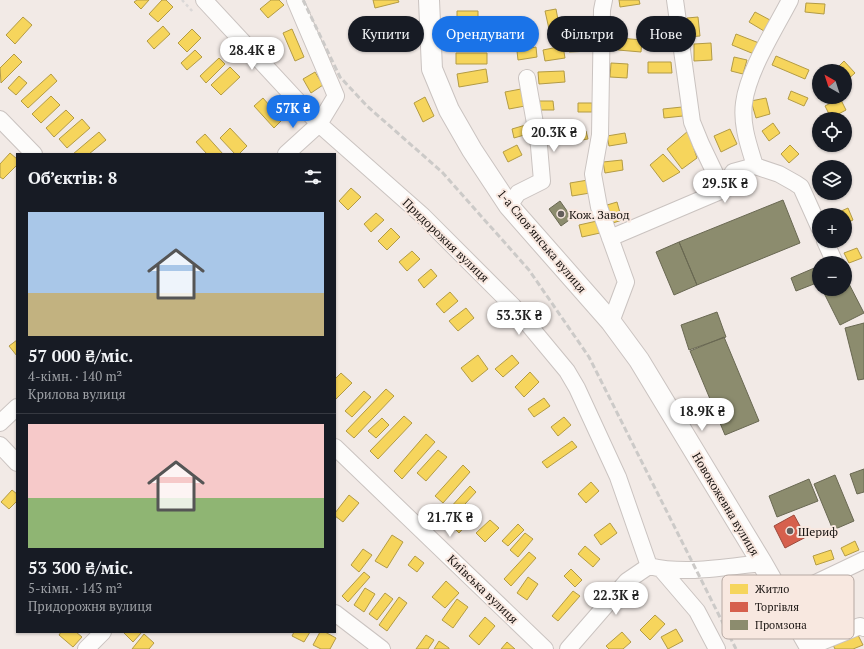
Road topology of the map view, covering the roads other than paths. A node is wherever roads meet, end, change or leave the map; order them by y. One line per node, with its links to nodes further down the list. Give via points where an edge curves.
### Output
1 (204, 0): 9 (street, Придорожня вулиця)
2 (295, 0): 9 (street, via 336,96)
3 (429, 0): 14 (street, 1-а Слов’янська вулиця, via 432,69 449,110 472,150)
4 (604, 0): 16 (street, via 600,135 593,174 599,207)
5 (675, 0): 13 (street, via 692,122)
6 (790, 0): 12 (street, via 756,64 744,102 747,140)
7 (527, 78): 14 (street, via 539,146 542,181 518,193)
8 (0, 119): 10 (street)
9 (319, 124): 11 (street); 25 (street, Придорожня вулиця, via 423,216 513,306 567,371 618,476)
10 (33, 153)
11 (287, 153)
12 (756, 166): 13 (street, via 733,172); 15 (street, via 779,174 801,187)
13 (723, 190): 16 (street)
14 (510, 206): 17 (street, 1-а Слов’янська вулиця)
15 (812, 211)
16 (610, 238): 17 (street, via 626,282)
17 (611, 322): 24 (street, Новокожевна вулиця, via 639,360)
18 (16, 408): 19 (street)
19 (0, 423)
20 (0, 445): 22 (street)
21 (336, 448): 35 (street, Київська вулиця)
22 (16, 462)
23 (864, 560): 27 (street)
24 (762, 563): 25 (street, via 696,570); 26 (street, Новокожевна вулиця)
25 (655, 568): 36 (street, via 627,581); 37 (street, Придорожня вулиця, via 697,610)
26 (769, 575)
27 (832, 575)
28 (336, 614): 34 (street)
29 (864, 628): 30 (street, via 860,626)
30 (854, 629)
31 (805, 639): 33 (street, Новокожевна вулиця)
32 (830, 639): 33 (street)
33 (810, 648)
34 (382, 649)
35 (545, 649)
36 (568, 649)
37 (717, 649)

